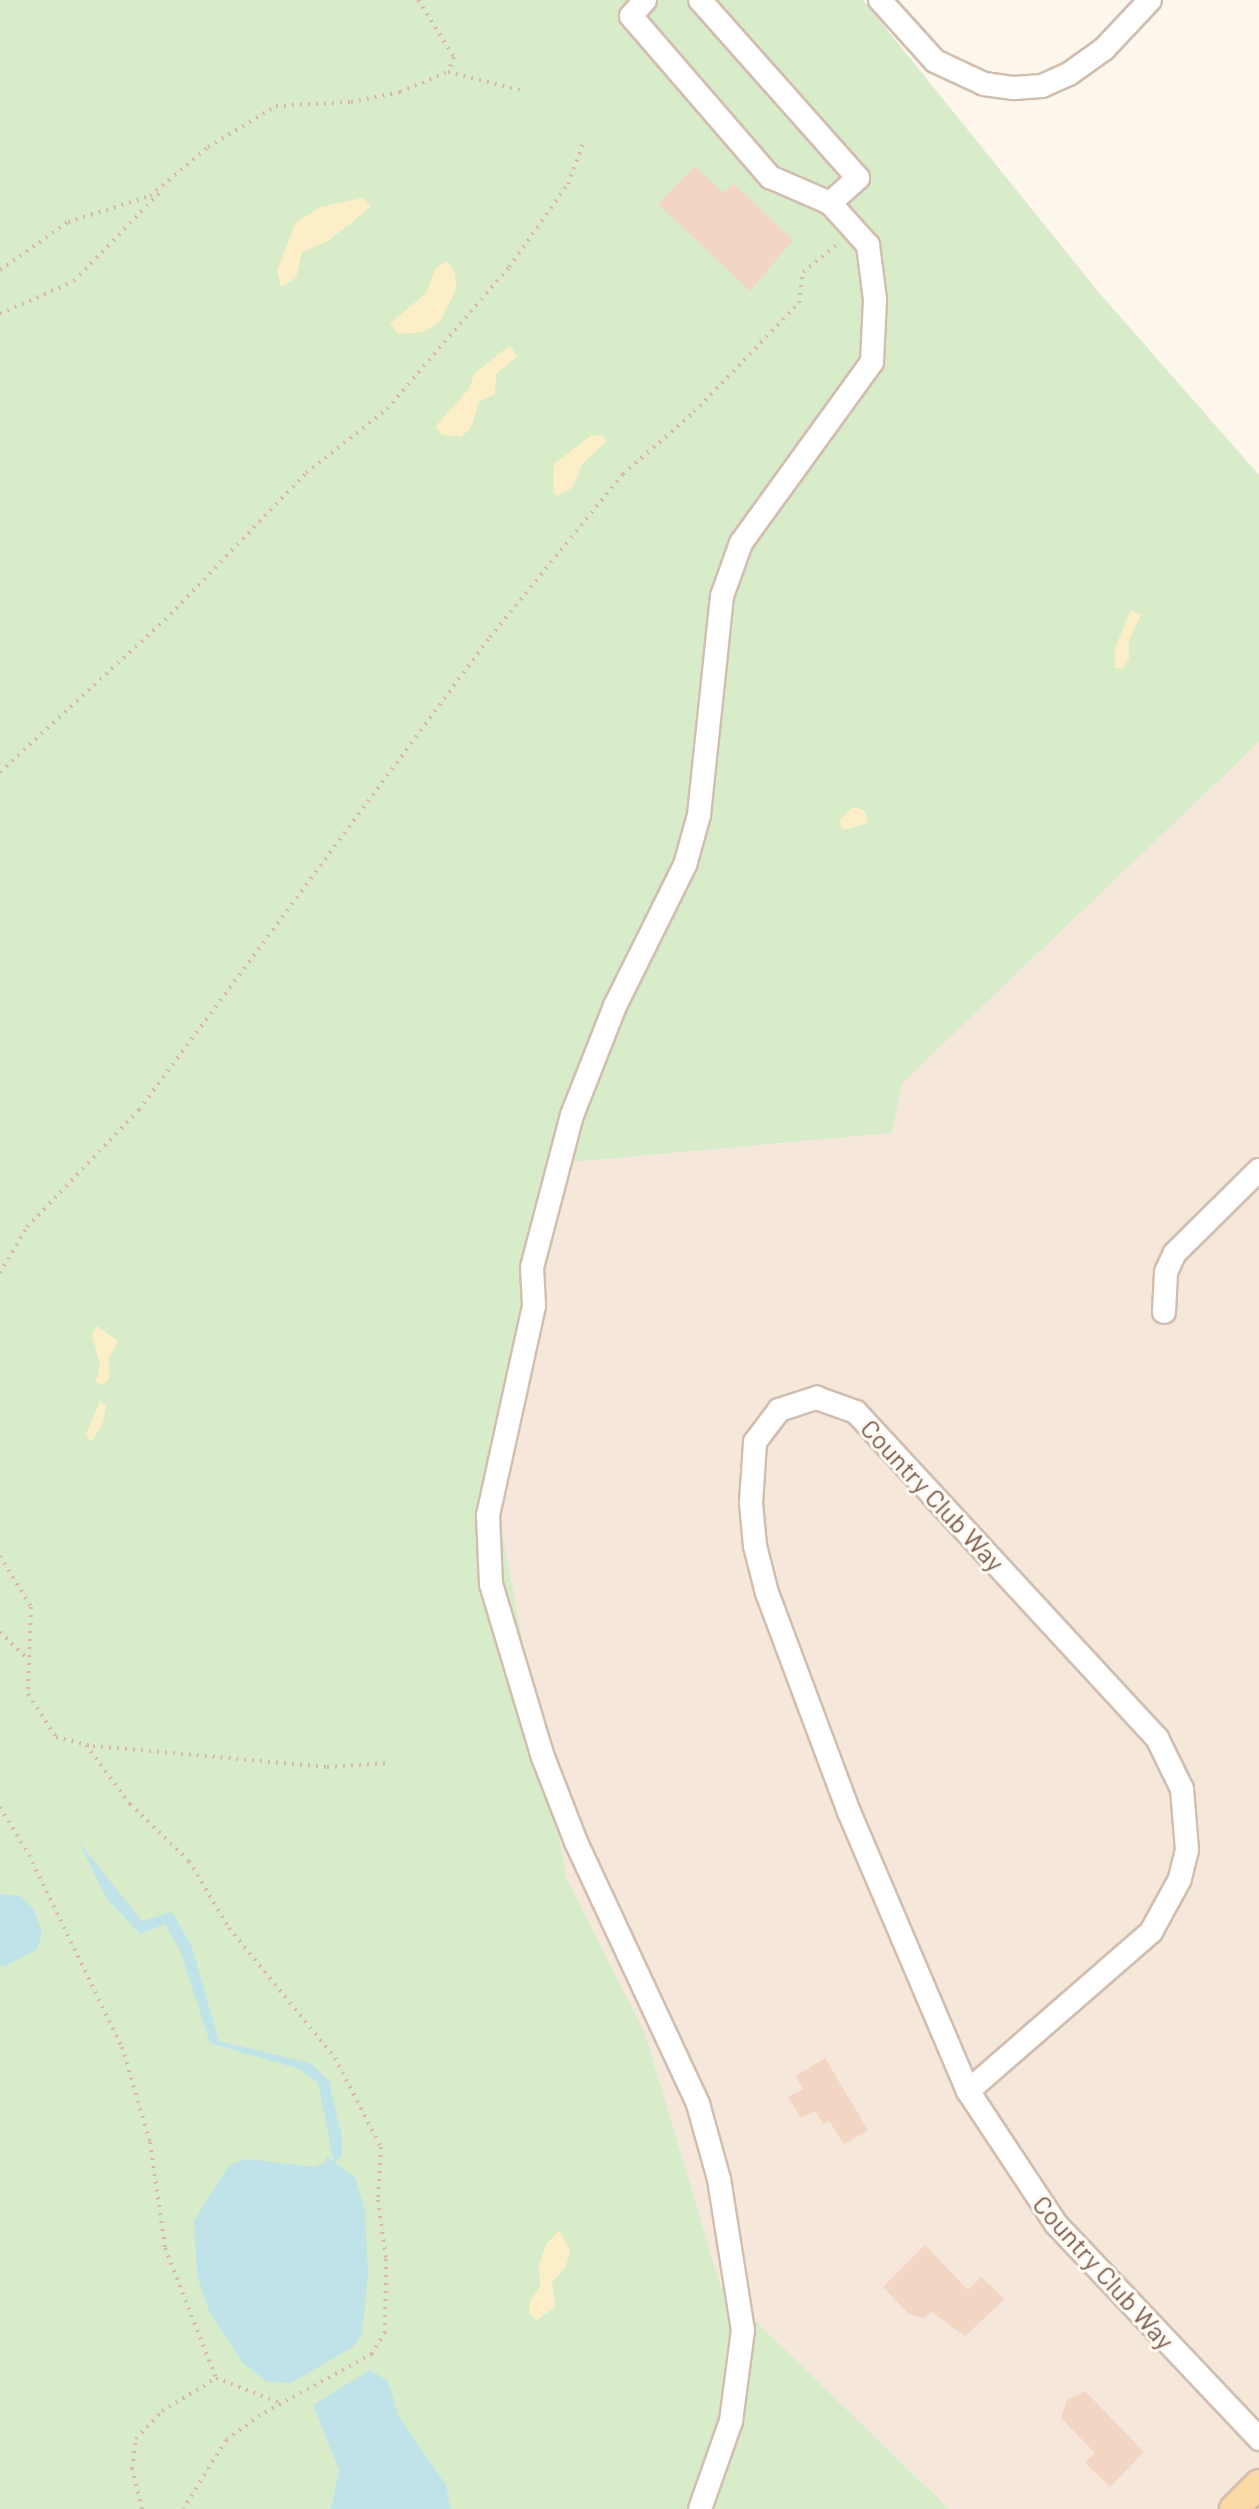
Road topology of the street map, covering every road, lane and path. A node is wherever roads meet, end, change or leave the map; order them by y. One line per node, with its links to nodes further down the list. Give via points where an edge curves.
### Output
1 (418, 0): 6 (path, via 454,57)
2 (645, 0): 10 (street, via 631,16 770,177)
3 (700, 0): 10 (street, via 858,178)
4 (880, 0): 5 (street, via 935,61 984,84 1014,88 1042,86 1069,74 1104,49)
5 (1150, 0)
6 (448, 72): 7 (path); 9 (path, via 400,92 351,102 276,106)
7 (520, 90)
8 (583, 144): 14 (path, via 568,184 509,267 387,409 306,473 165,620)
9 (182, 168): 12 (path, via 150,196 68,222); 13 (path, via 74,281)
10 (830, 203): 31 (street, via 868,245 875,300 872,362 741,543 722,596 699,815 685,865 615,1006 572,1115 532,1267 534,1306 488,1515 491,1584 543,1757 576,1842 698,2104 719,2179 743,2330 731,2421)
11 (840, 242): 16 (path, via 803,272 799,303 694,412 623,474 490,637 139,1110 27,1227)
12 (0, 270)
13 (0, 314)
14 (0, 772)
15 (1259, 1170): 17 (street, via 1175,1253 1166,1272)
16 (0, 1273)
17 (1164, 1312)
18 (0, 1556): 20 (path, via 31,1607)
19 (0, 1632): 20 (path)
20 (28, 1658): 21 (path, via 28,1694 56,1737)
21 (86, 1745): 22 (path, via 327,1767); 26 (path, via 130,1804 189,1861 229,1928 335,2058 372,2120 381,2147 378,2200 386,2259 385,2332 372,2354)
22 (388, 1763)
23 (0, 1807): 25 (path, via 122,2047 150,2142 165,2248)
24 (968, 2091): 24 (street, Country Club Way, via 849,1812 767,1593 755,1546 752,1461 765,1423 796,1402 838,1402 856,1412 1157,1738 1182,1789 1187,1850 1180,1879 1151,1932); 27 (street, Country Club Way, via 1056,2224)
25 (216, 2378): 26 (path); 29 (path, via 162,2411 136,2439 132,2469)
26 (283, 2404): 30 (path, via 226,2440)
27 (1259, 2439)
28 (1259, 2484): 32 (main road)
29 (142, 2509)
30 (183, 2509)
31 (700, 2509)
32 (1234, 2509)

